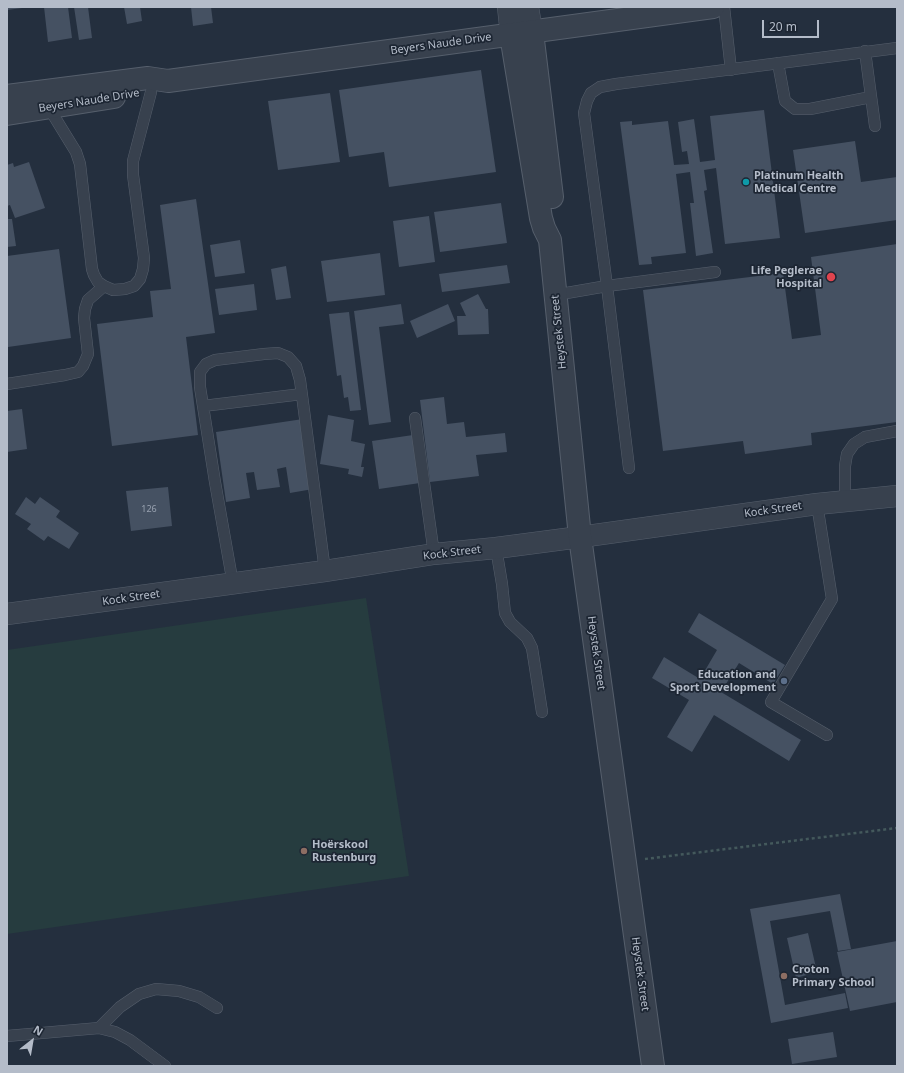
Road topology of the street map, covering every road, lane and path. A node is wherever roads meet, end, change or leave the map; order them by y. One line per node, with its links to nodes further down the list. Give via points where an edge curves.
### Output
1 (508, 7): 6 (street, Heystek Street)
2 (528, 7): 6 (street, Heystek Street)
3 (713, 7): 5 (street, Beyers Naude Drive)
4 (724, 7): 10 (lane)
5 (673, 10): 6 (street, Beyers Naude Drive)
6 (521, 33): 11 (street, Beyers Naude Drive); 20 (street, Heystek Street, via 555,216 550,240)
7 (897, 48): 8 (lane)
8 (865, 51): 9 (lane); 13 (lane)
9 (778, 63): 10 (lane); 13 (lane, via 785,101 795,109 810,109)
10 (730, 70): 19 (lane, via 616,84 600,87 590,93 584,113)
11 (159, 86): 12 (street, Beyers Naude Drive, via 148,78); 14 (street, Beyers Naude Drive); 18 (lane, via 137,142 133,161 144,258 143,269 140,279 134,286 125,290 113,290)
12 (7, 96)
13 (871, 97): 16 (lane)
14 (49, 108): 15 (street, Beyers Naude Drive); 18 (lane, via 76,152 80,164 92,269 98,282)
15 (7, 114)
16 (875, 126)
17 (715, 272): 19 (lane)
18 (104, 286): 21 (lane, via 88,300 85,309 88,354 84,366 78,372)
19 (607, 286): 20 (lane); 26 (lane)
20 (555, 295): 30 (street, Heystek Street)
21 (7, 384)
22 (302, 394): 23 (lane); 23 (lane, via 296,366 288,357 264,354 215,360 206,364 200,372); 33 (lane)
23 (203, 406): 34 (lane)
24 (415, 418): 32 (lane)
25 (897, 431): 28 (lane, via 865,437 854,444 847,454 844,466)
26 (629, 468)
27 (897, 496): 28 (street, Kock Street)
28 (845, 501): 29 (street, Kock Street)
29 (817, 504): 30 (street, Kock Street); 37 (lane, via 832,599 772,702)
30 (580, 537): 31 (street, Kock Street); 39 (street, Heystek Street)
31 (496, 548): 32 (street, Kock Street); 36 (lane, via 505,613 510,622 527,638 532,648)
32 (434, 554): 33 (street, Kock Street)
33 (325, 571): 34 (street, Kock Street)
34 (233, 584): 35 (street, Kock Street)
35 (7, 614)
36 (542, 712)
37 (827, 735)
38 (897, 828): 39 (path)
39 (625, 862): 44 (street, Heystek Street)
40 (217, 1008): 41 (lane, via 199,997 179,991 156,990 139,994 120,1007)
41 (98, 1028): 42 (lane); 43 (lane, via 115,1032 130,1040)
42 (7, 1036)
43 (165, 1066)
44 (653, 1066)

